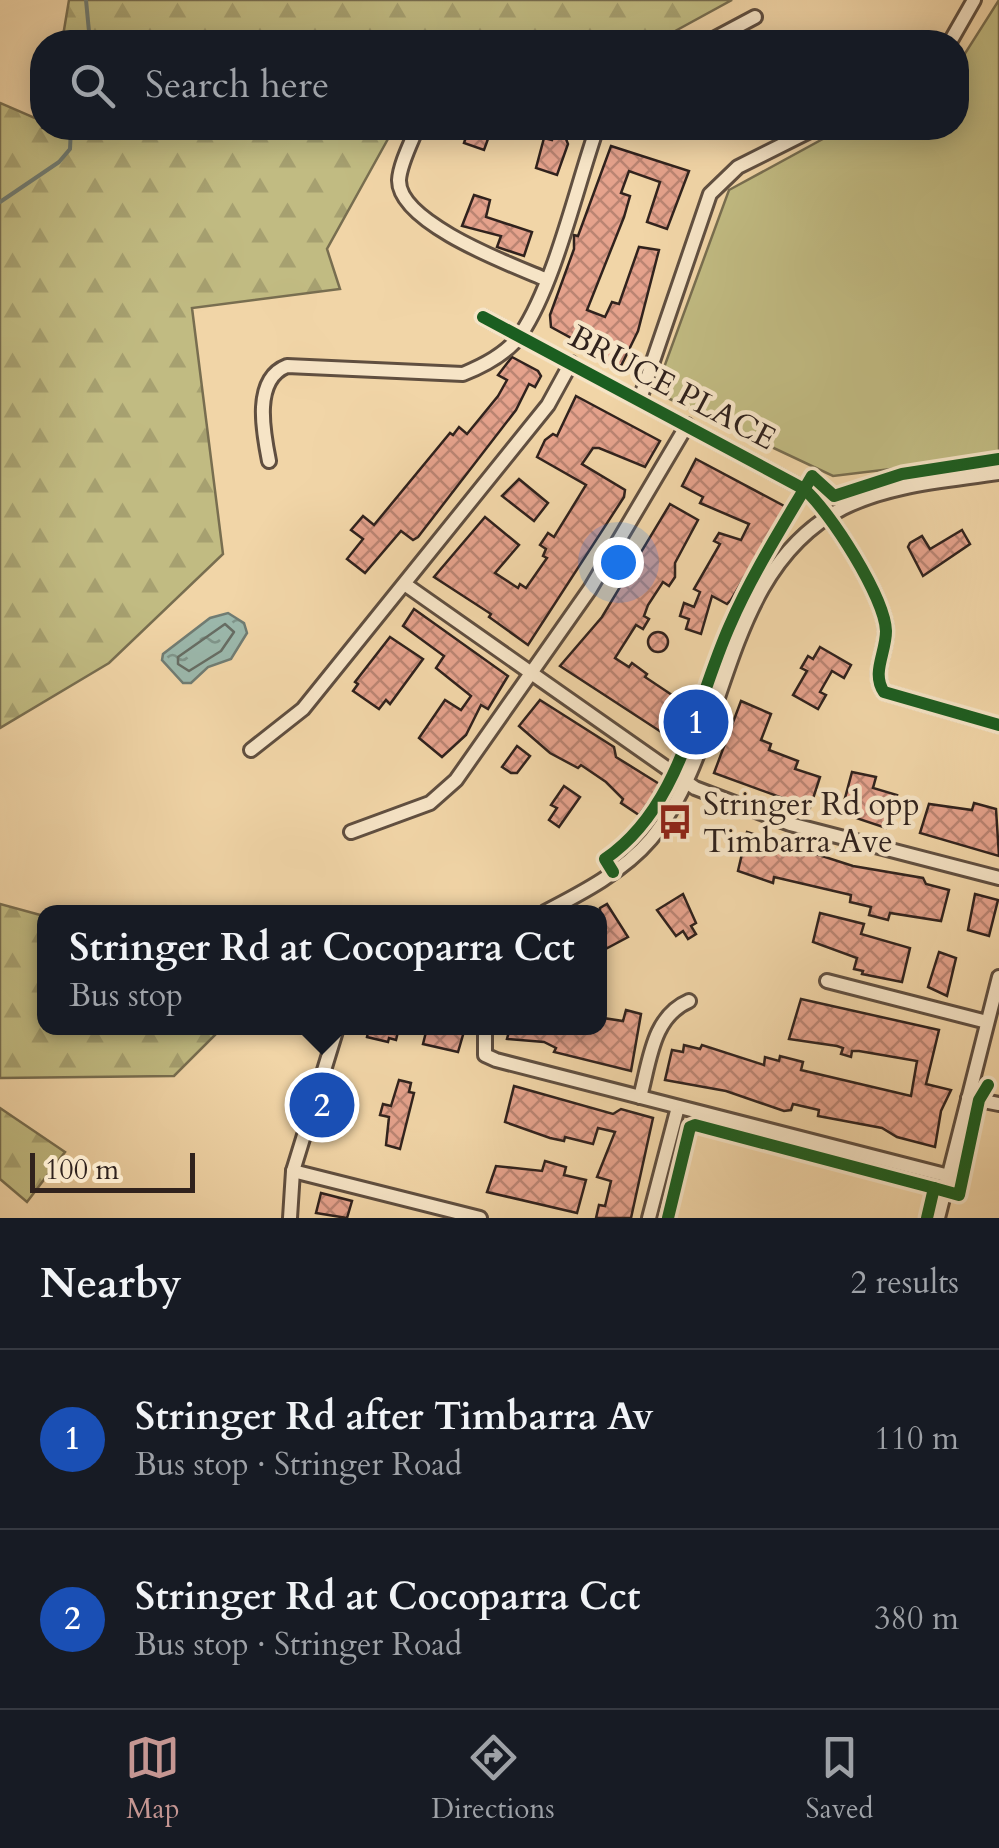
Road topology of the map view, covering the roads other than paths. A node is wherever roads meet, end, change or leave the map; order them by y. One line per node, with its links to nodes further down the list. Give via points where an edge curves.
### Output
1 (974, 0): 4 (street)
2 (755, 17): 3 (street)
3 (731, 30)
4 (957, 30)
5 (412, 140): 8 (street, via 399,181 407,204 470,247)
6 (593, 140): 8 (street)
7 (792, 140): 12 (street, via 738,167 710,194)
8 (546, 279): 10 (street)
9 (483, 317): 10 (street, BRUCE PLACE)
10 (519, 337): 11 (street, BRUCE PLACE); 14 (street, via 463,374 278,370 265,390)
11 (571, 363): 12 (street, BRUCE PLACE); 17 (street, via 548,405)
12 (640, 399): 13 (street, BRUCE PLACE)
13 (687, 425): 16 (street, BRUCE PLACE, via 792,480); 18 (street)
14 (269, 461)
15 (999, 473): 16 (street, via 880,494)
16 (830, 516): 19 (street, BRUCE PLACE, via 885,625 877,676 884,692); 21 (street, via 786,555 758,599)
17 (406, 585): 18 (street); 20 (street, via 303,709)
18 (532, 672): 21 (street); 22 (street, via 444,794)
19 (999, 726)
20 (251, 750)
21 (684, 780): 23 (street, via 790,824); 24 (street, via 640,851)
22 (350, 832)
23 (999, 878)
24 (556, 905)
25 (999, 977): 28 (street)
26 (827, 981): 28 (street)
27 (689, 1001): 31 (street, via 670,1009 659,1028)
28 (987, 1022): 32 (street)
29 (335, 1035): 35 (street)
30 (485, 1035): 31 (street, via 484,1054)
31 (640, 1097): 34 (street)
32 (968, 1098): 33 (street); 36 (street)
33 (999, 1104)
34 (678, 1107): 36 (street); 39 (street)
35 (293, 1171): 37 (street); 38 (street)
36 (949, 1176): 40 (street)
37 (290, 1218)
38 (480, 1218)
39 (650, 1218)
40 (938, 1218)

